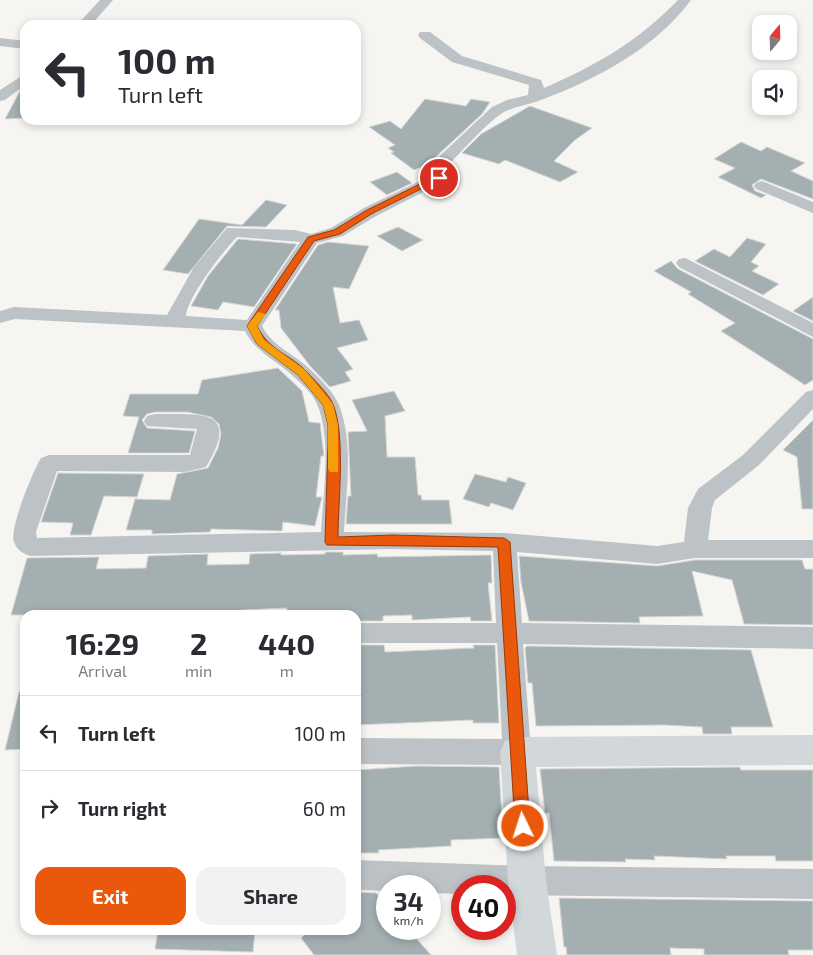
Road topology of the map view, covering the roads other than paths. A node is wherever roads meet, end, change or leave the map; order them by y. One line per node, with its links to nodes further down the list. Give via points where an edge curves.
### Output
1 (108, 0): 3 (street)
2 (685, 0): 9 (street, via 634,47 584,76)
3 (89, 20)
4 (425, 36): 9 (street, via 457,59 536,83 538,91)
5 (0, 42): 6 (street)
6 (20, 44)
7 (20, 82): 8 (street)
8 (1, 95)
9 (534, 98): 12 (street, via 497,110 436,169 439,178 337,232)
10 (762, 186): 11 (street)
11 (813, 208)
12 (311, 239): 15 (street, via 295,235 233,232 182,302 176,314); 16 (street)
13 (685, 263): 17 (street)
14 (0, 317): 15 (street, via 14,313)
15 (179, 321): 16 (street)
16 (252, 326): 20 (street, via 260,342 302,373 328,404 334,443)
17 (813, 331)
18 (813, 397): 23 (street, via 751,460 706,495 700,508)
19 (155, 421): 20 (street, via 195,420 208,425 198,462 49,463 24,532 25,541 31,546)
20 (332, 542): 21 (street)
21 (504, 542): 23 (street, via 657,554); 24 (street)
22 (813, 549): 23 (street)
23 (695, 550)
24 (508, 632): 25 (street); 26 (street); 29 (street)
25 (361, 633)
26 (813, 638)
27 (813, 750): 29 (street)
28 (361, 751): 29 (street)
29 (517, 752): 31 (street)
30 (361, 875): 31 (street)
31 (527, 881): 32 (street); 33 (street)
32 (813, 884)
33 (537, 955)

